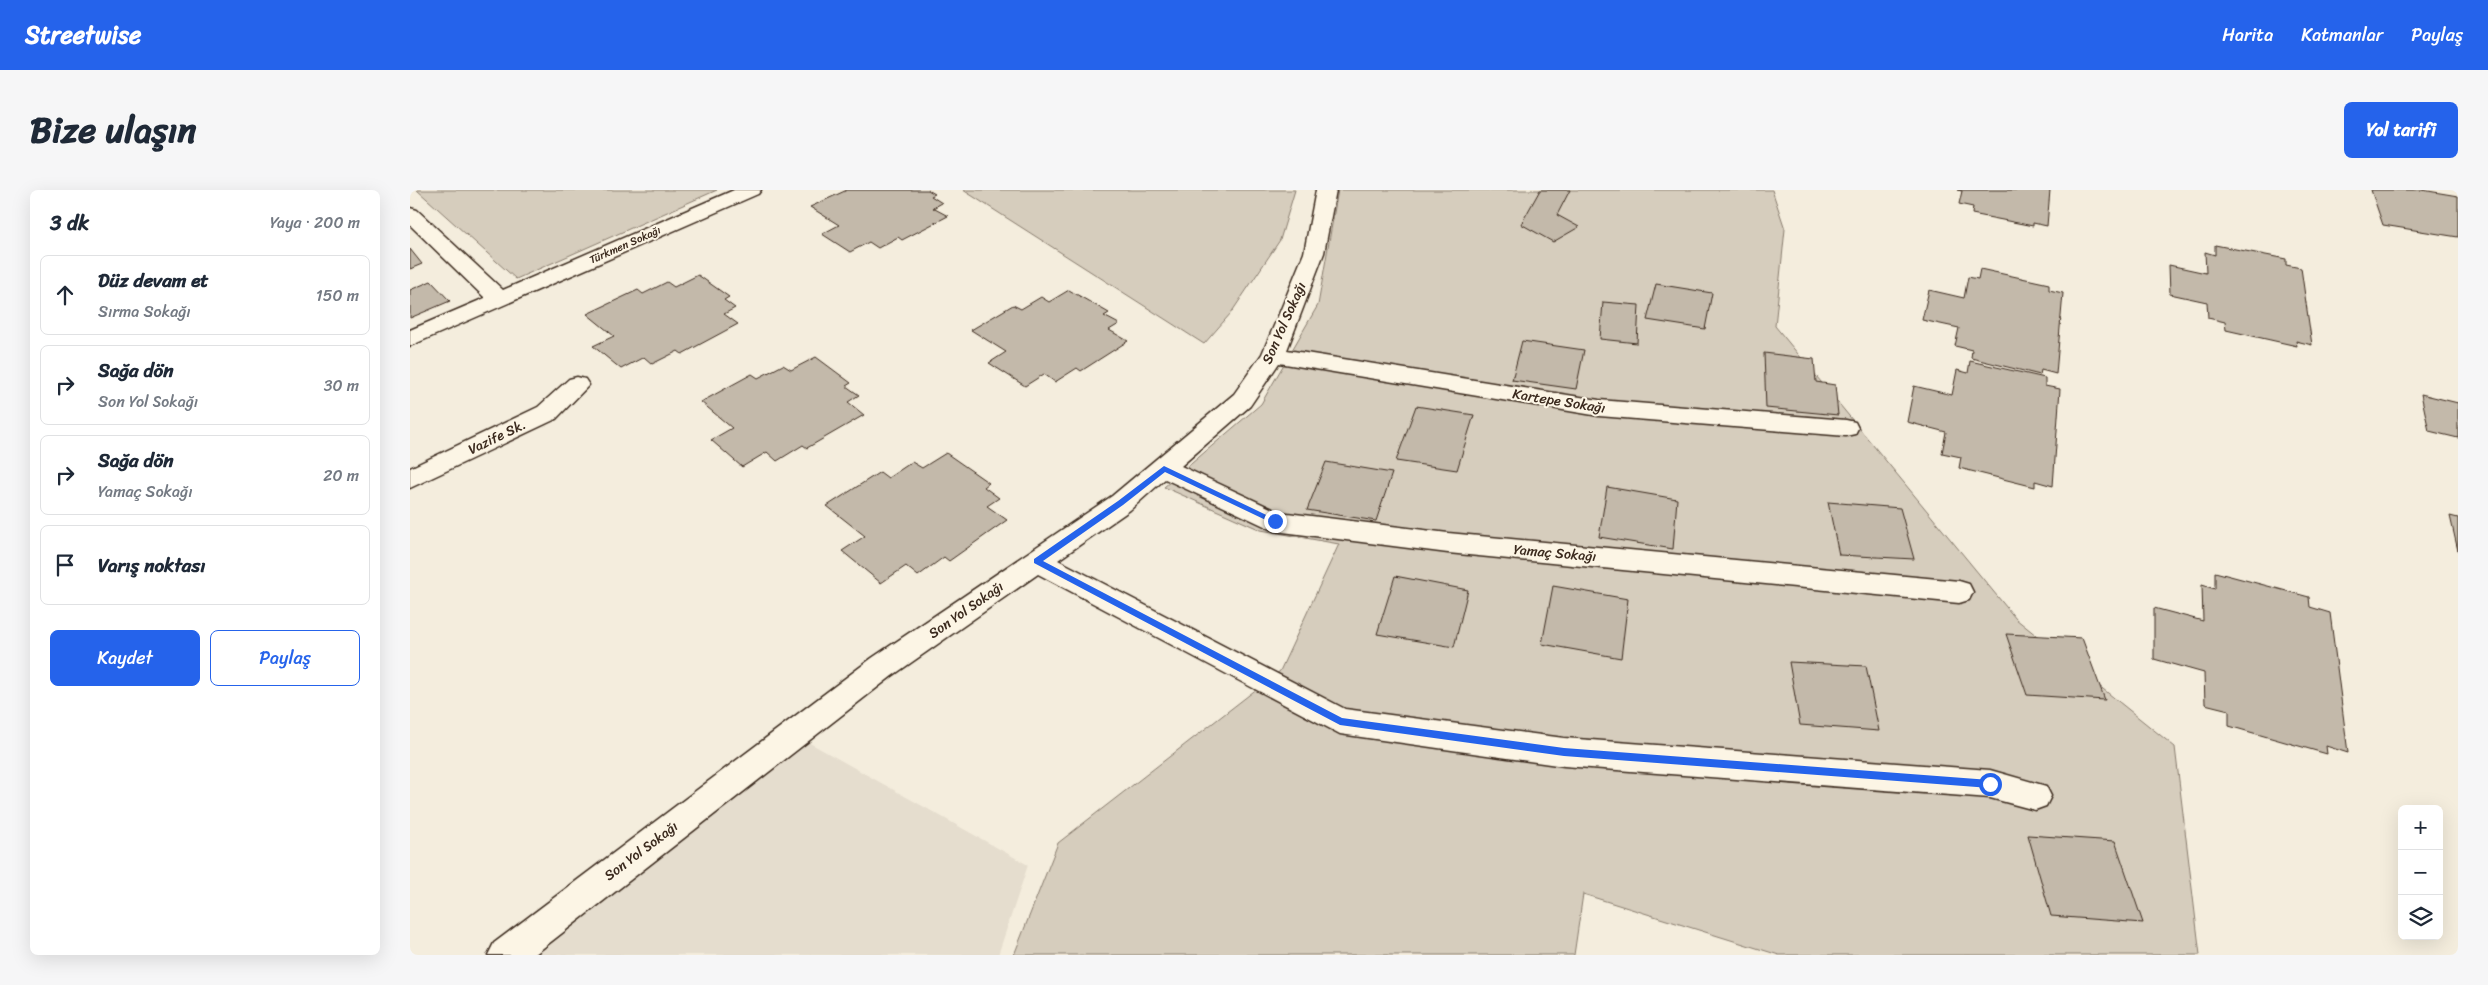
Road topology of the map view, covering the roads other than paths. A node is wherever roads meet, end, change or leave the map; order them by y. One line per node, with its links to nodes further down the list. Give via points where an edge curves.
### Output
1 (751, 190): 4 (street, Türkmen Sokağı)
2 (1326, 190): 6 (street, Son Yol Sokağı, via 1314,252)
3 (412, 220): 4 (street)
4 (500, 300): 5 (street, Türkmen Sokağı)
5 (410, 340)
6 (1273, 355): 8 (street, Kartepe Sokağı, via 1599,408); 9 (street, Son Yol Sokağı, via 1242,400)
7 (577, 385): 10 (street, Vazife Sk., via 547,413)
8 (1846, 428)
9 (1164, 468): 11 (street, Son Yol Sokağı, via 1121,503); 12 (street, Yamaç Sokağı, via 1275,521 1448,543)
10 (410, 479)
11 (1037, 561): 13 (street, via 1340,722 1564,752 1990,784); 14 (street, Son Yol Sokağı, via 882,667)
12 (1959, 592)
13 (2035, 796)
14 (506, 955)

